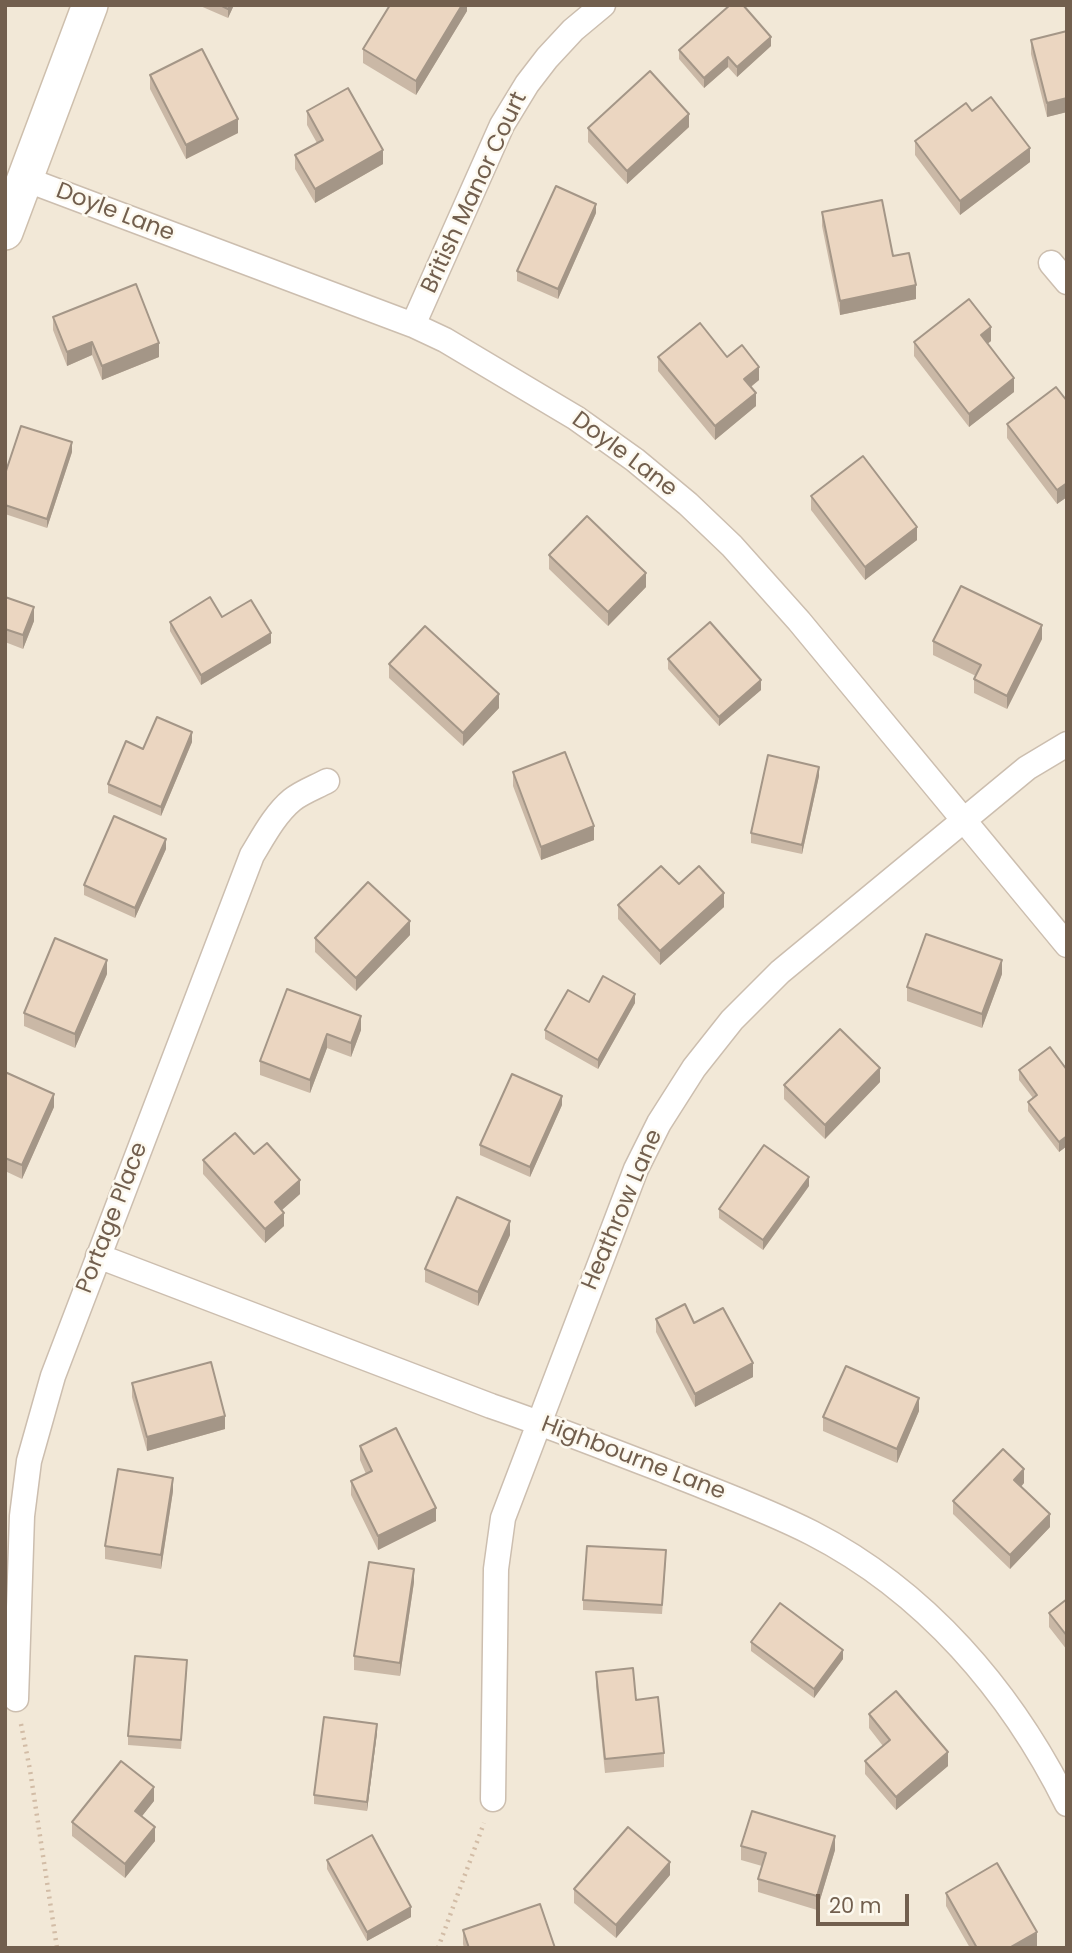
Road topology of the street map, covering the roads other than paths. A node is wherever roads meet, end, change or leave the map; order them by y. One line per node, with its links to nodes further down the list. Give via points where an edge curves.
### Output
1 (90, 5): 3 (street)
2 (603, 5): 5 (street, British Manor Court, via 547,58 514,104)
3 (25, 179): 4 (street); 5 (street, Doyle Lane)
4 (5, 232)
5 (413, 326): 8 (street, Doyle Lane, via 445,340 576,418 688,504 799,621)
6 (1067, 744): 8 (street, Heathrow Lane, via 1027,768)
7 (327, 781): 10 (street, Portage Place, via 294,798 252,855)
8 (964, 822): 9 (street, Doyle Lane); 11 (street, Heathrow Lane, via 780,972 732,1020 694,1068 636,1169)
9 (1067, 945)
10 (98, 1256): 11 (street, Highbourne Lane); 12 (street, Portage Place, via 52,1376 29,1461 22,1516)
11 (539, 1422): 13 (street, Heathrow Lane, via 503,1518 498,1544); 14 (street, Highbourne Lane, via 813,1533 892,1584 965,1651 1011,1708)
12 (16, 1699)
13 (493, 1800)
14 (1067, 1804)

